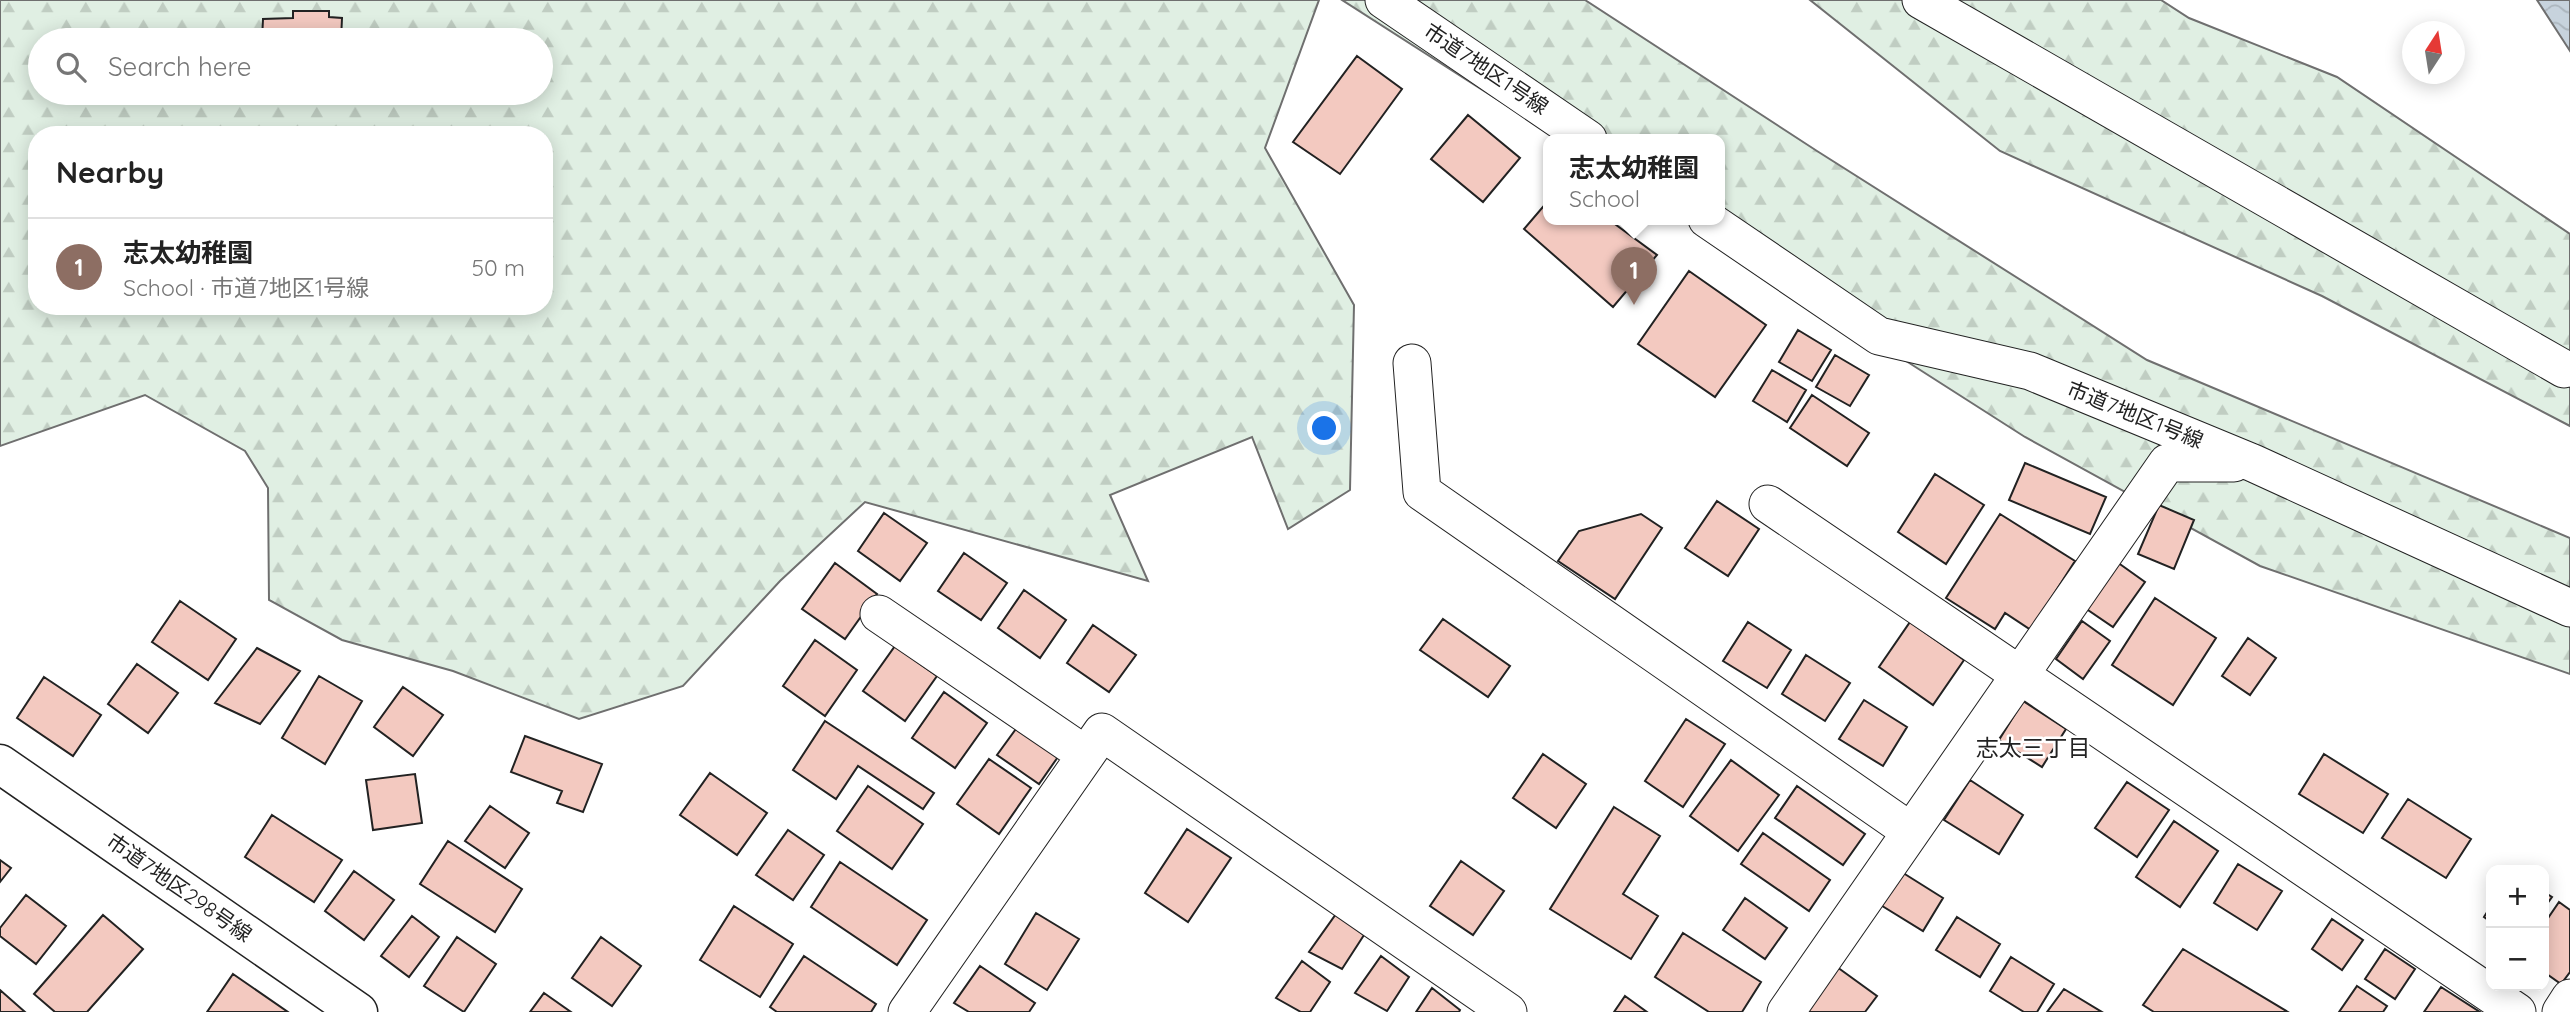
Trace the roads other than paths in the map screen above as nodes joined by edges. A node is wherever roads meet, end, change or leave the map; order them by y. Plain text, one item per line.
1 (1384, 0) edge
2 (1921, 0) edge
3 (1581, 134) edge
4 (1716, 225) edge
5 (1412, 363) dead end
6 (2564, 369) dead end
7 (2253, 463) junction
8 (1768, 504) dead end
9 (2570, 608) edge
10 (879, 614) dead end
11 (2019, 677) junction
12 (1086, 755) junction
13 (0, 764) edge
14 (1910, 831) junction
15 (2570, 998) edge
16 (1496, 1009) edge
17 (358, 1012) edge
18 (907, 1012) edge
19 (1786, 1012) edge
20 (2517, 1012) edge
21 (2561, 1012) edge

1 - 3 street, 市道7地区1号線
2 - 6 street
4 - 7 street, 市道7地区1号線
5 - 14 street
7 - 9 street, 市道7地区1号線
7 - 11 street
8 - 11 street
10 - 12 street
11 - 14 street
11 - 20 street
12 - 16 street
12 - 18 street
13 - 17 street, 市道7地区298号線
14 - 19 street
15 - 21 street

